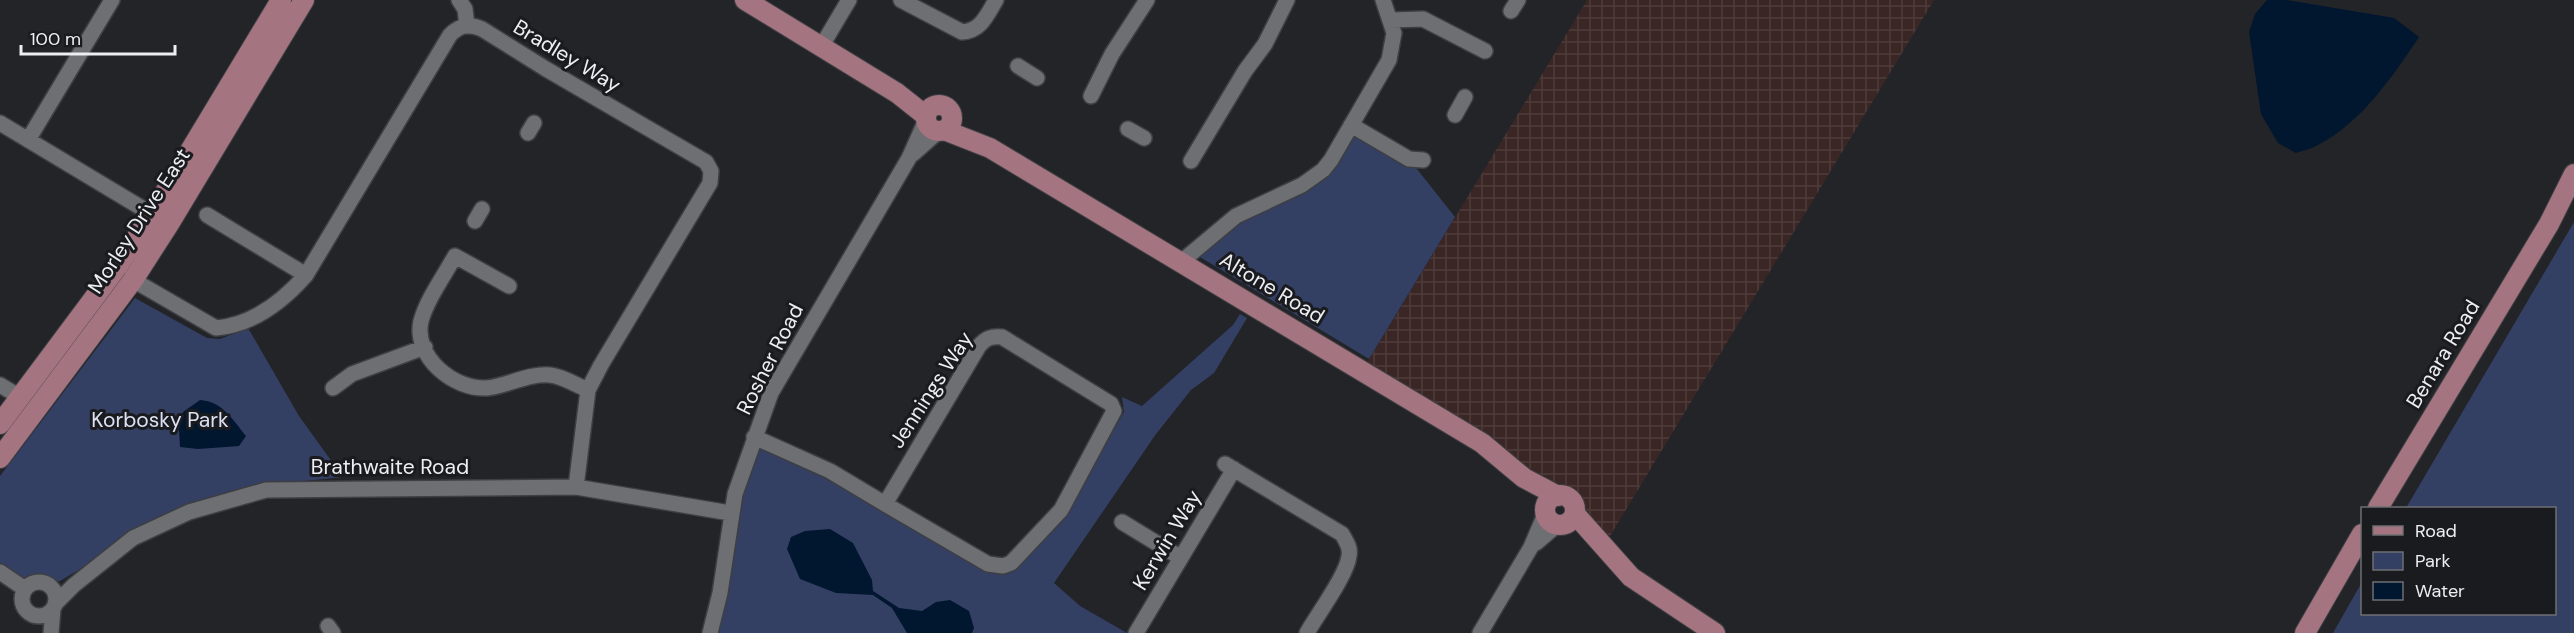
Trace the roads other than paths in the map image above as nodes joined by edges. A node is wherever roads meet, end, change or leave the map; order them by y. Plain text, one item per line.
1 (112, 0) edge
2 (281, 0) edge
3 (304, 0) edge
4 (459, 0) edge
5 (745, 0) edge
6 (849, 0) edge
7 (902, 0) edge
8 (996, 0) edge
9 (1147, 0) edge
10 (1287, 0) edge
11 (1383, 0) edge
12 (1391, 20) junction
13 (467, 26) junction
14 (821, 47) junction
15 (1485, 51) dead end
16 (1018, 66) dead end
17 (1037, 78) dead end
18 (1091, 96) dead end
19 (1465, 97) dead end
20 (1455, 115) dead end
21 (937, 120) junction
22 (0, 123) edge
23 (1351, 125) junction
24 (1128, 129) dead end
25 (1144, 138) dead end
26 (28, 140) junction
27 (1191, 160) dead end
28 (1423, 160) dead end
29 (2574, 174) edge
30 (2574, 189) edge
31 (207, 215) dead end
32 (161, 219) junction
33 (2549, 224) junction
34 (1187, 265) junction
35 (306, 275) junction
36 (133, 280) junction
37 (509, 286) dead end
38 (425, 347) junction
39 (0, 385) edge
40 (333, 388) dead end
41 (588, 390) junction
42 (20, 397) junction
43 (0, 424) edge
44 (754, 437) junction
45 (0, 458) edge
46 (576, 487) junction
47 (885, 504) junction
48 (2379, 507) edge
49 (730, 513) junction
50 (1558, 514) junction
51 (1122, 522) dead end
52 (2361, 536) edge
53 (1181, 558) junction
54 (0, 572) edge
55 (0, 584) edge
56 (23, 593) junction
57 (54, 601) junction
58 (33, 615) junction
59 (46, 633) edge
60 (51, 633) edge
61 (711, 633) edge
62 (1136, 633) edge
63 (1307, 633) edge
64 (1480, 633) edge
65 (1715, 633) edge
66 (2305, 633) edge

1 - 26 street
2 - 32 main road, Morley Drive East
3 - 32 main road, Morley Drive East
4 - 13 street
5 - 14 main road, Altone Road
6 - 14 street
7 - 8 street
9 - 18 street
10 - 27 street
11 - 12 street
12 - 15 street
12 - 23 street
13 - 35 street
13 - 41 street, Bradley Way
14 - 21 main road, Altone Road
16 - 17 street
19 - 20 street
21 - 34 main road, Altone Road
21 - 44 street, Rosher Road
22 - 26 street
23 - 28 street
23 - 34 street
24 - 25 street
26 - 32 street
29 - 33 main road, Benara Road
30 - 33 main road, Benara Road
31 - 35 street
32 - 36 main road, Morley Drive East
32 - 42 main road, Morley Drive East
33 - 48 main road, Benara Road
34 - 50 main road, Altone Road
35 - 36 street
36 - 45 main road, Morley Drive East
37 - 38 street
38 - 40 street
38 - 41 street
39 - 42 street
41 - 46 street, Bradley Way
42 - 43 main road, Morley Drive East
44 - 47 street, Jennings Way
44 - 49 street, Rosher Road
46 - 49 street, Brathwaite Road
46 - 57 street, Brathwaite Road
47 - 47 street, Jennings Way
49 - 61 street, Rosher Road
50 - 64 street
50 - 65 main road, Altone Road
51 - 53 street
52 - 66 main road
53 - 62 street, Kerwin Way
53 - 63 street, Kerwin Way
54 - 56 street
55 - 56 street
56 - 57 street
56 - 58 street
57 - 58 street
57 - 60 street
58 - 59 street

